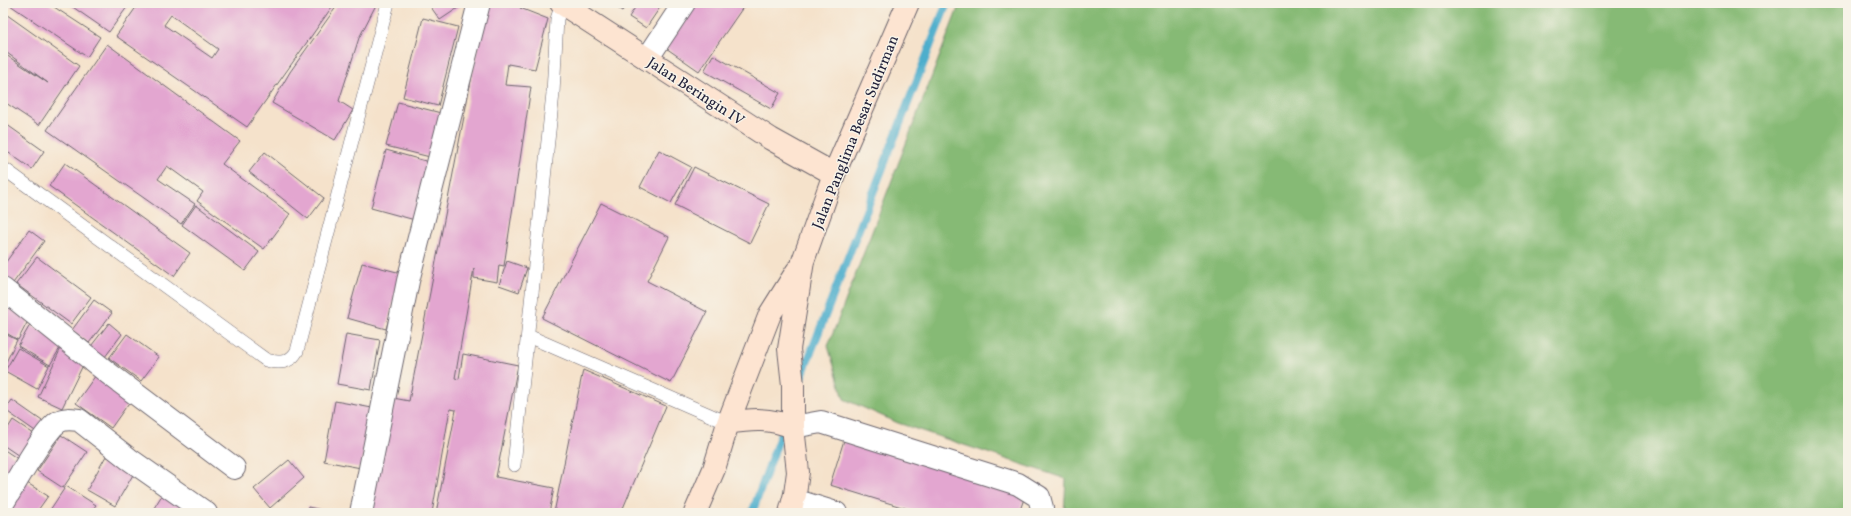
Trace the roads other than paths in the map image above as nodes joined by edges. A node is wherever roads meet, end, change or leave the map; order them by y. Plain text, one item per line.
1 (388, 3) edge
2 (478, 3) edge
3 (562, 3) edge
4 (684, 3) edge
5 (908, 3) edge
6 (647, 59) junction
7 (3, 168) edge
8 (834, 174) junction
9 (803, 261) junction
10 (3, 289) edge
11 (528, 336) junction
12 (728, 423) junction
13 (793, 427) junction
14 (514, 465) dead end
15 (234, 468) dead end
16 (3, 503) edge
17 (792, 506) edge
18 (206, 513) edge
19 (360, 513) edge
20 (695, 513) edge
21 (836, 513) edge
22 (1040, 513) edge

1 - 7 lane
2 - 19 street
3 - 6 main road, Jalan Beringin IV
3 - 11 lane
4 - 6 street
5 - 8 main road, Jalan Panglima Besar Sudirman
6 - 8 main road, Jalan Beringin IV
8 - 9 main road, Jalan Panglima Besar Sudirman
9 - 12 main road, Jalan Panglima Besar Sudirman
9 - 13 main road, Jalan Panglima Besar Sudirman
10 - 15 street
11 - 12 lane
11 - 14 lane
12 - 13 main road
12 - 20 main road, Jalan Panglima Besar Sudirman
13 - 17 main road, Jalan Panglima Besar Sudirman
13 - 22 street
16 - 18 street
17 - 21 street

